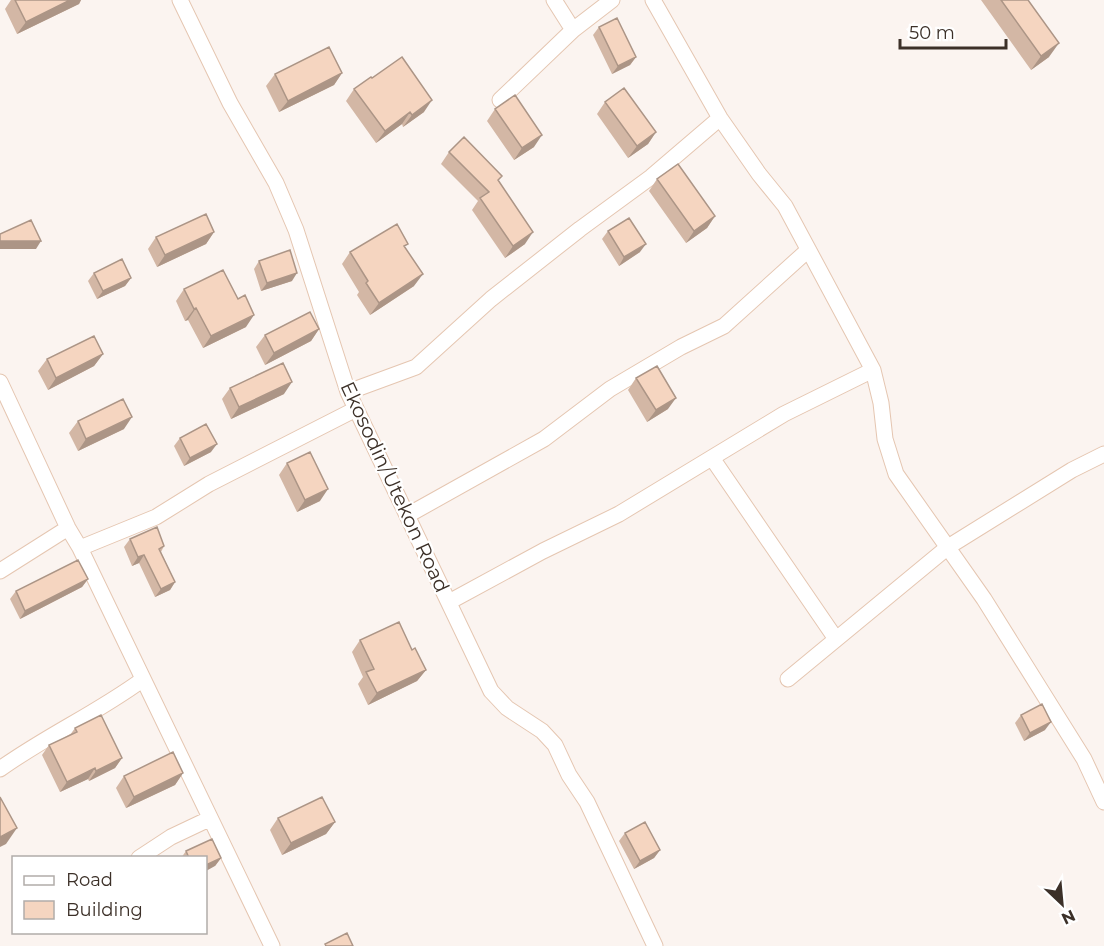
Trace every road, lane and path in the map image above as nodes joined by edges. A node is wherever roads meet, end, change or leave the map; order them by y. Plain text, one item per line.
1 (180, 0) edge
2 (554, 0) edge
3 (612, 0) edge
4 (653, 0) edge
5 (573, 30) junction
6 (500, 100) dead end
7 (720, 118) junction
8 (807, 251) junction
9 (873, 370) junction
10 (0, 382) edge
11 (348, 392) junction
12 (356, 408) junction
13 (1104, 454) edge
14 (712, 458) junction
15 (408, 515) junction
16 (68, 528) junction
17 (948, 547) junction
18 (80, 548) junction
19 (0, 571) edge
20 (449, 602) junction
21 (836, 639) junction
22 (788, 679) dead end
23 (142, 680) junction
24 (0, 769) edge
25 (1104, 802) edge
26 (209, 819) junction
27 (142, 856) edge
28 (272, 946) edge
29 (655, 946) edge

1 - 11 street, Ekosodin/Utekon Road
2 - 5 street
3 - 5 street
4 - 7 street
5 - 6 street
7 - 8 street
7 - 11 street
8 - 9 street
8 - 15 street
9 - 14 street
9 - 17 street
10 - 16 street
11 - 12 street, Ekosodin/Utekon Road
12 - 15 street, Ekosodin/Utekon Road
12 - 18 street
13 - 17 street
14 - 20 street
14 - 21 street
15 - 20 street, Ekosodin/Utekon Road
16 - 18 street
16 - 19 street
17 - 21 street
17 - 25 street
18 - 23 street
20 - 29 street, Ekosodin/Utekon Road
21 - 22 street
23 - 24 street
23 - 26 street
26 - 27 street
26 - 28 street

